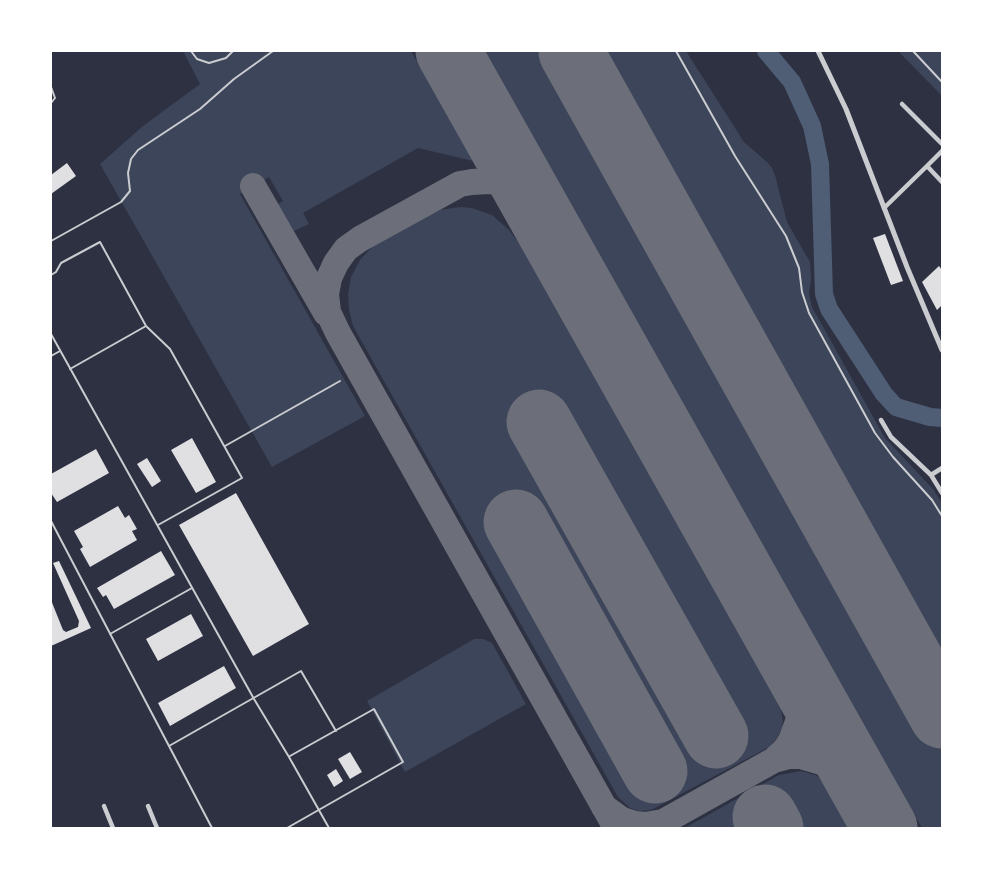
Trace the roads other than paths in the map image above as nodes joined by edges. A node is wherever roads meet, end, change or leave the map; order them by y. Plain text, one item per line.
1 (191, 51) edge
2 (233, 51) edge
3 (273, 51) edge
4 (676, 51) edge
5 (818, 51) edge
6 (913, 51) edge
7 (942, 82) edge
8 (51, 87) edge
9 (51, 103) edge
10 (902, 104) dead end
11 (942, 144) edge
12 (942, 151) edge
13 (927, 166) junction
14 (942, 182) edge
15 (884, 208) junction
16 (51, 241) edge
17 (51, 275) edge
18 (146, 326) junction
19 (51, 334) edge
20 (942, 350) edge
21 (60, 351) junction
22 (51, 356) edge
23 (70, 370) junction
24 (340, 381) dead end
25 (881, 420) dead end
26 (225, 446) junction
27 (942, 468) edge
28 (931, 475) junction
29 (942, 492) edge
30 (942, 516) edge
31 (51, 521) edge
32 (157, 526) junction
33 (192, 588) junction
34 (110, 634) junction
35 (254, 699) junction
36 (336, 731) junction
37 (169, 746) junction
38 (289, 756) junction
39 (104, 806) dead end
40 (148, 806) dead end
41 (319, 810) junction
42 (113, 828) edge
43 (157, 828) edge
44 (212, 828) edge
45 (288, 828) edge
46 (329, 828) edge

1 - 2 lane
3 - 16 lane
4 - 30 lane
5 - 15 street
6 - 7 lane
8 - 9 lane
10 - 11 street
12 - 13 street
13 - 14 street
13 - 15 street
15 - 20 street
17 - 18 lane
18 - 23 lane
18 - 26 lane
19 - 21 lane
21 - 22 lane
21 - 23 lane
23 - 32 lane
24 - 26 lane
25 - 28 street
26 - 32 lane
27 - 28 street
28 - 29 street
31 - 34 lane
32 - 33 lane
33 - 34 lane
33 - 35 lane
34 - 37 lane
35 - 36 lane
35 - 37 lane
35 - 38 lane
36 - 38 lane
36 - 41 lane
37 - 44 lane
38 - 41 lane
39 - 42 street
40 - 43 street
41 - 45 lane
41 - 46 lane

